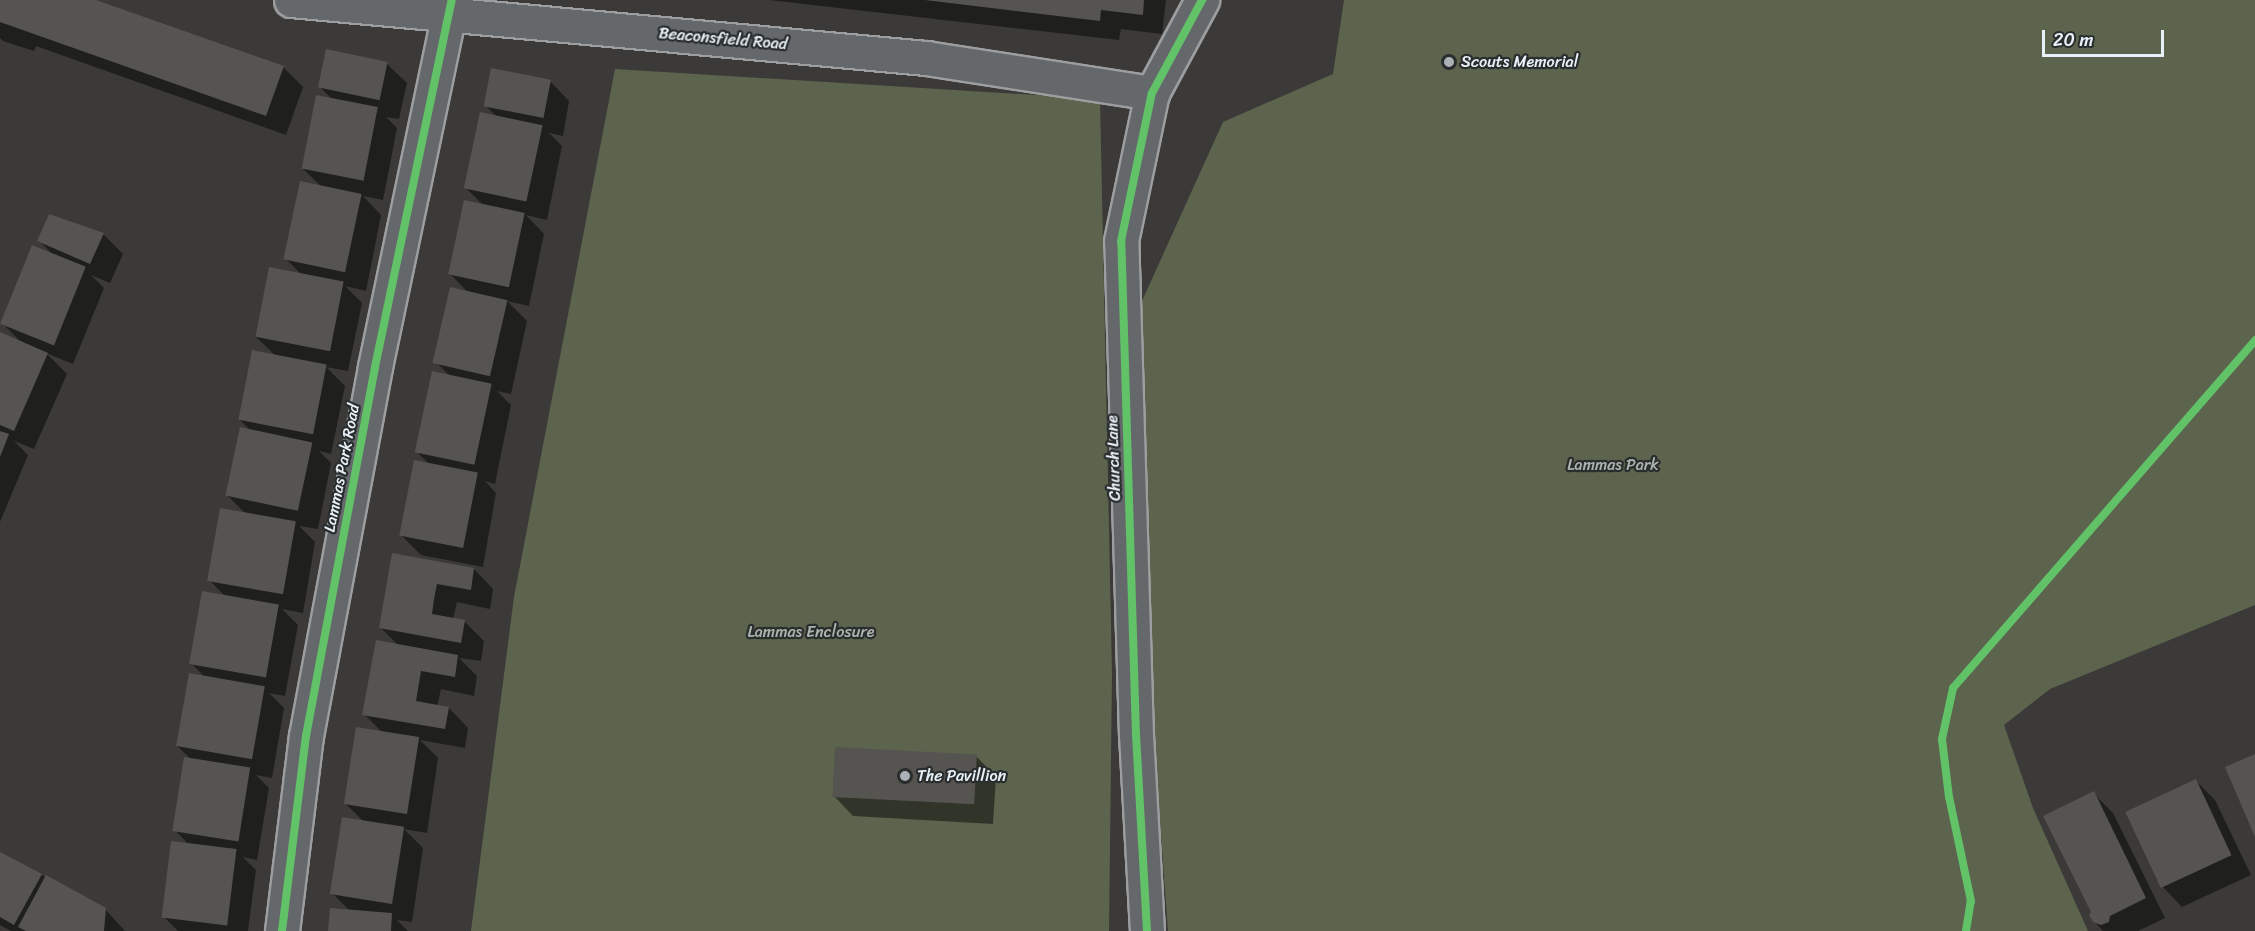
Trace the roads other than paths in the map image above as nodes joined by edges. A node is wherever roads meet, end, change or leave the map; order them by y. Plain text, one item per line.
1 (291, 0) edge
2 (1202, 0) edge
3 (451, 7) edge
4 (1152, 93) junction
5 (282, 931) edge
6 (1147, 931) edge

1 - 3 street, Beaconsfield Road
2 - 4 street, Church Lane
3 - 4 street, Beaconsfield Road
3 - 5 street, Lammas Park Road
4 - 6 street, Church Lane

